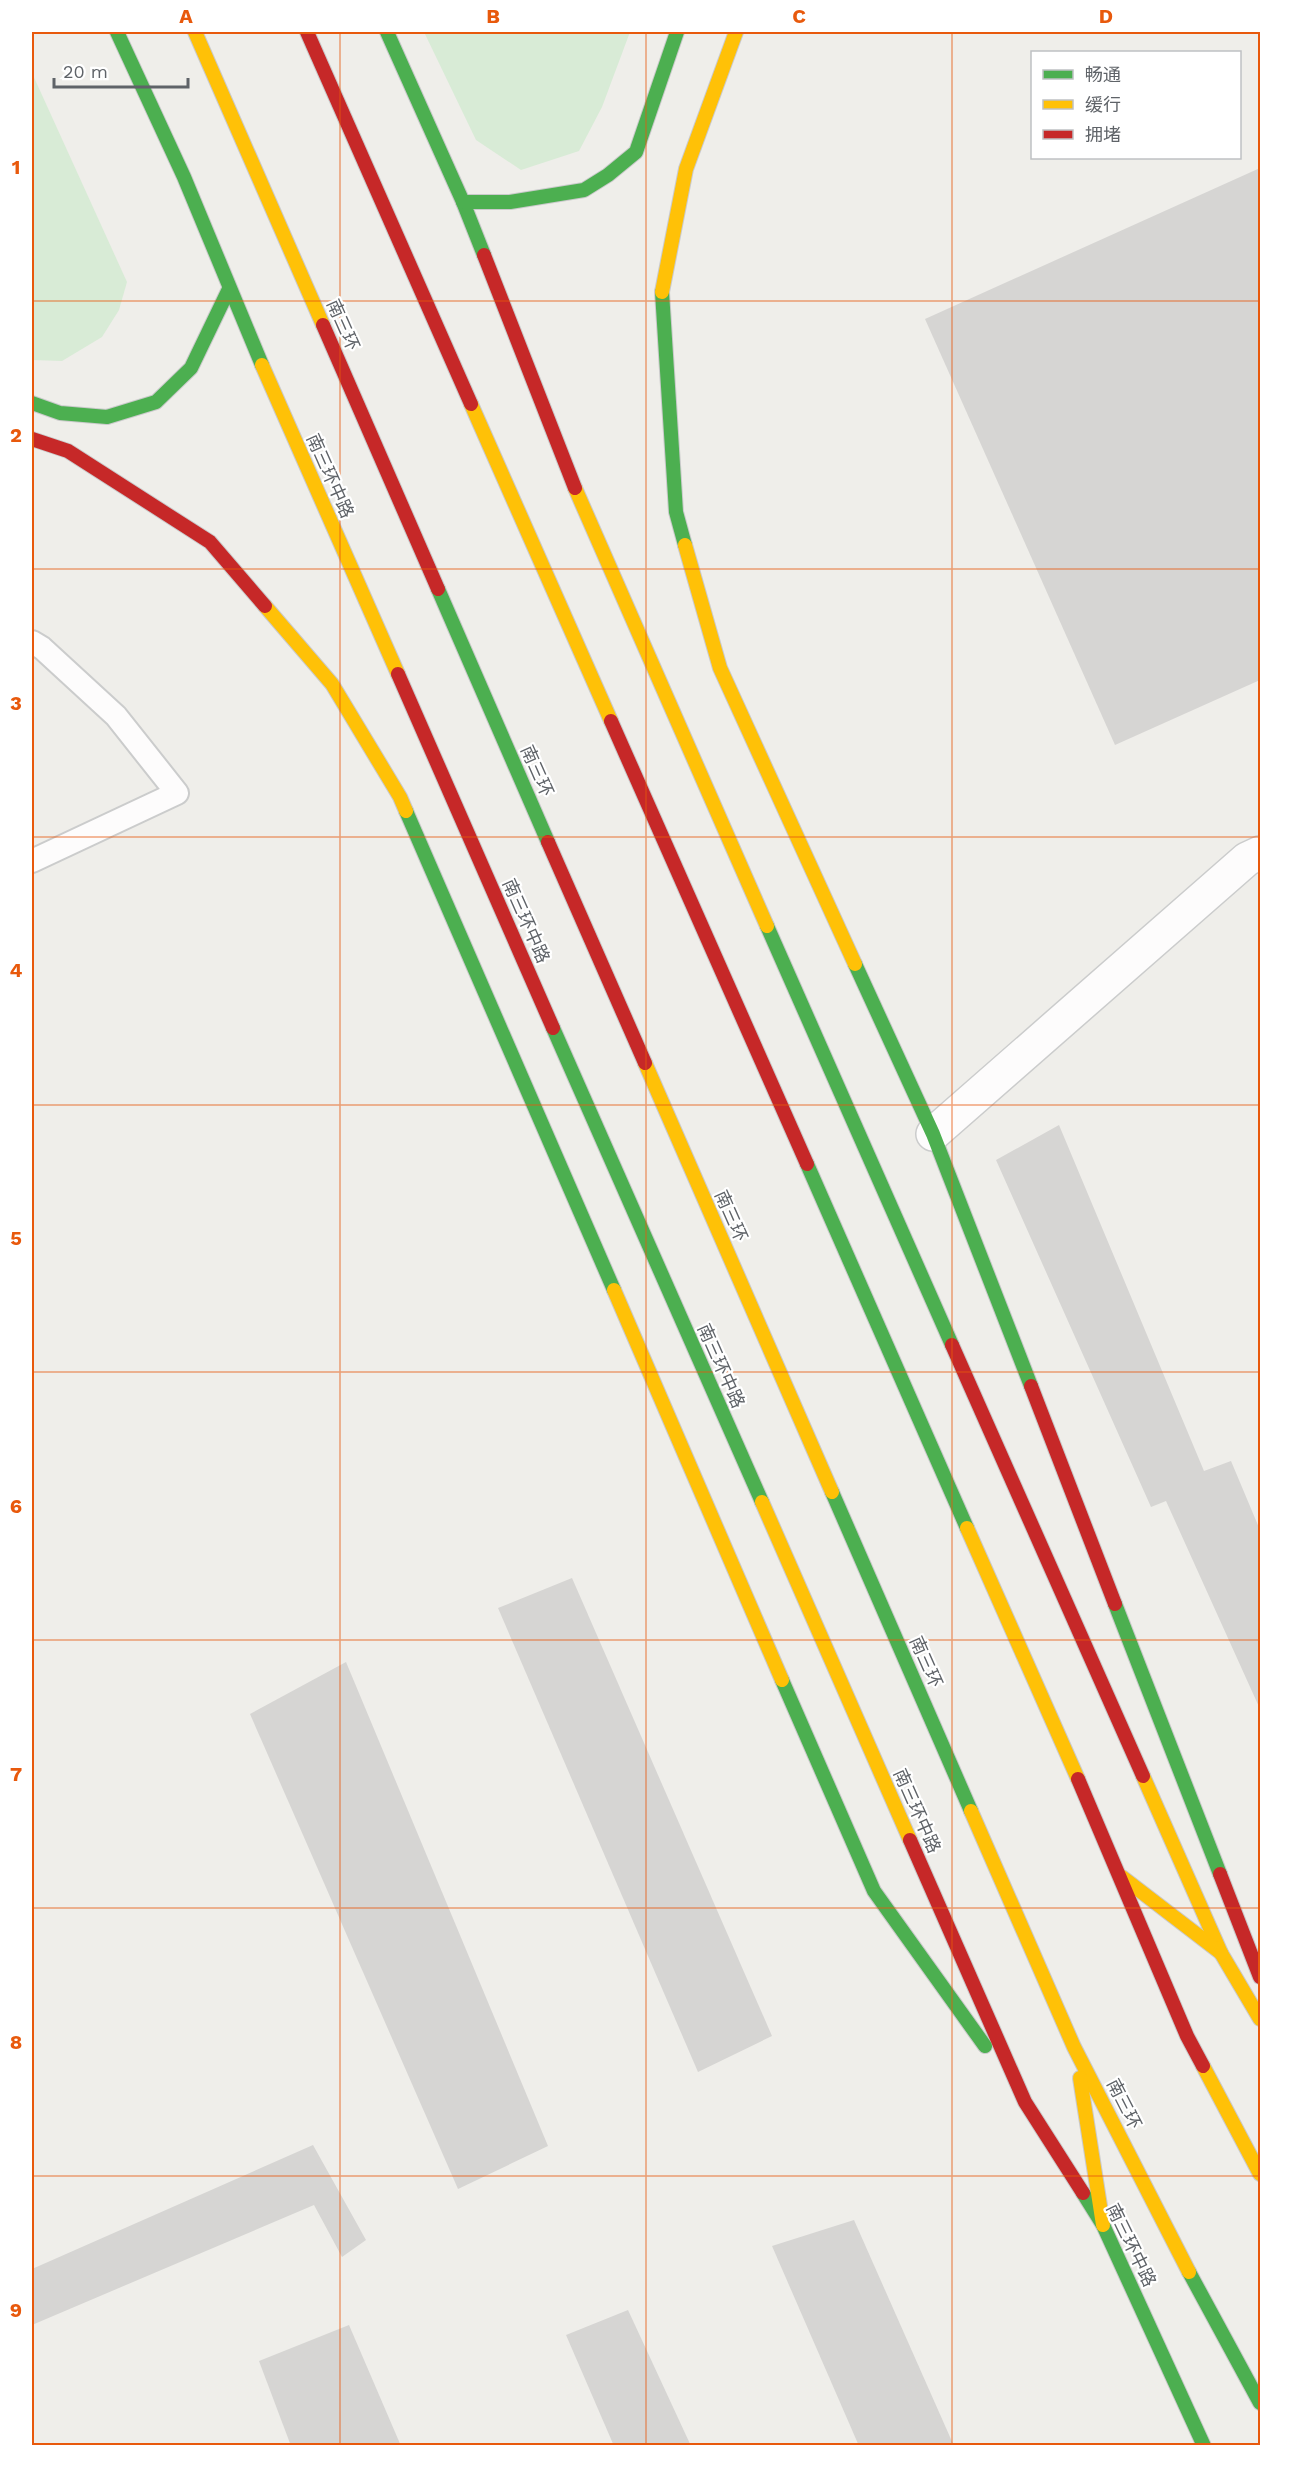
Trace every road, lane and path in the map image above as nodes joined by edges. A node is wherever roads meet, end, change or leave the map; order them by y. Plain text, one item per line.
1 (117, 32) edge
2 (195, 32) edge
3 (307, 32) edge
4 (387, 32) edge
5 (677, 32) edge
6 (736, 32) edge
7 (463, 202) junction
8 (229, 289) junction
9 (32, 403) edge
10 (32, 440) edge
11 (32, 642) edge
12 (1260, 853) edge
13 (32, 861) edge
14 (933, 1134) junction
15 (1121, 1876) junction
16 (1221, 1953) junction
17 (1260, 1977) edge
18 (1260, 2019) edge
19 (1074, 2047) junction
20 (1025, 2102) junction
21 (1260, 2174) edge
22 (1103, 2224) junction
23 (1260, 2403) edge
24 (1204, 2445) edge

1 - 8 main road, 南三环中路
2 - 19 main road, 南三环
3 - 15 main road
4 - 7 main road
5 - 7 main road
6 - 14 main road
7 - 16 main road
8 - 9 main road
8 - 20 main road, 南三环中路
10 - 20 main road
11 - 13 lane
12 - 14 street
14 - 17 main road
15 - 16 main road
15 - 21 main road
16 - 18 main road
19 - 22 main road
19 - 23 main road, 南三环
20 - 22 main road, 南三环中路
22 - 24 main road, 南三环中路

